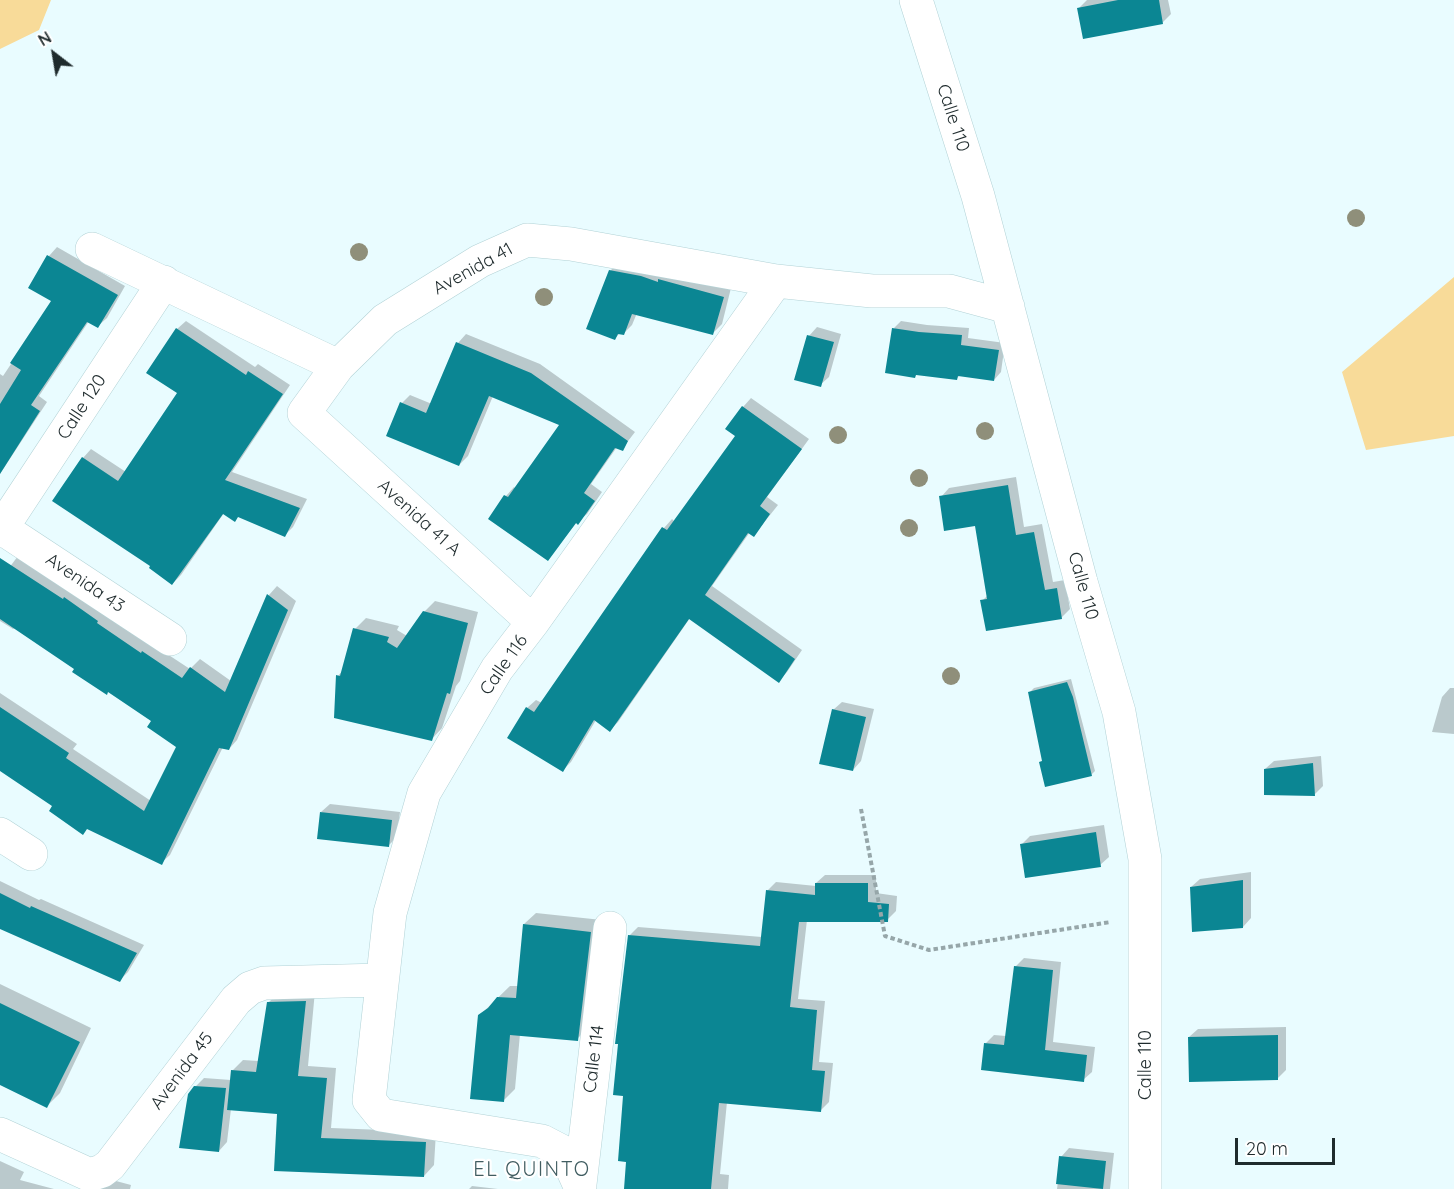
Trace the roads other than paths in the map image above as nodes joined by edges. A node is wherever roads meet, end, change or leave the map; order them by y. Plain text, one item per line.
1 (916, 0) edge
2 (92, 249) dead end
3 (776, 281) junction
4 (164, 282) junction
5 (1008, 307) junction
6 (338, 366) junction
7 (304, 413) joint
8 (1, 529) edge
9 (533, 622) junction
10 (170, 639) dead end
11 (0, 834) edge
12 (31, 854) dead end
13 (610, 928) dead end
14 (382, 980) junction
15 (0, 1134) edge
16 (580, 1187) edge
17 (1145, 1189) edge

1 - 5 street, Calle 110
2 - 4 street
3 - 5 street, Avenida 41
3 - 6 street, Avenida 41
3 - 9 street, Calle 116
4 - 6 street
4 - 8 street, Calle 120
5 - 17 street, Calle 110
6 - 7 street, Avenida 41
7 - 9 street, Avenida 41 A
8 - 10 street, Avenida 43
9 - 14 street, Calle 116
11 - 12 street
13 - 16 street, Calle 114
14 - 15 street, Avenida 45
14 - 16 street, Calle 116

